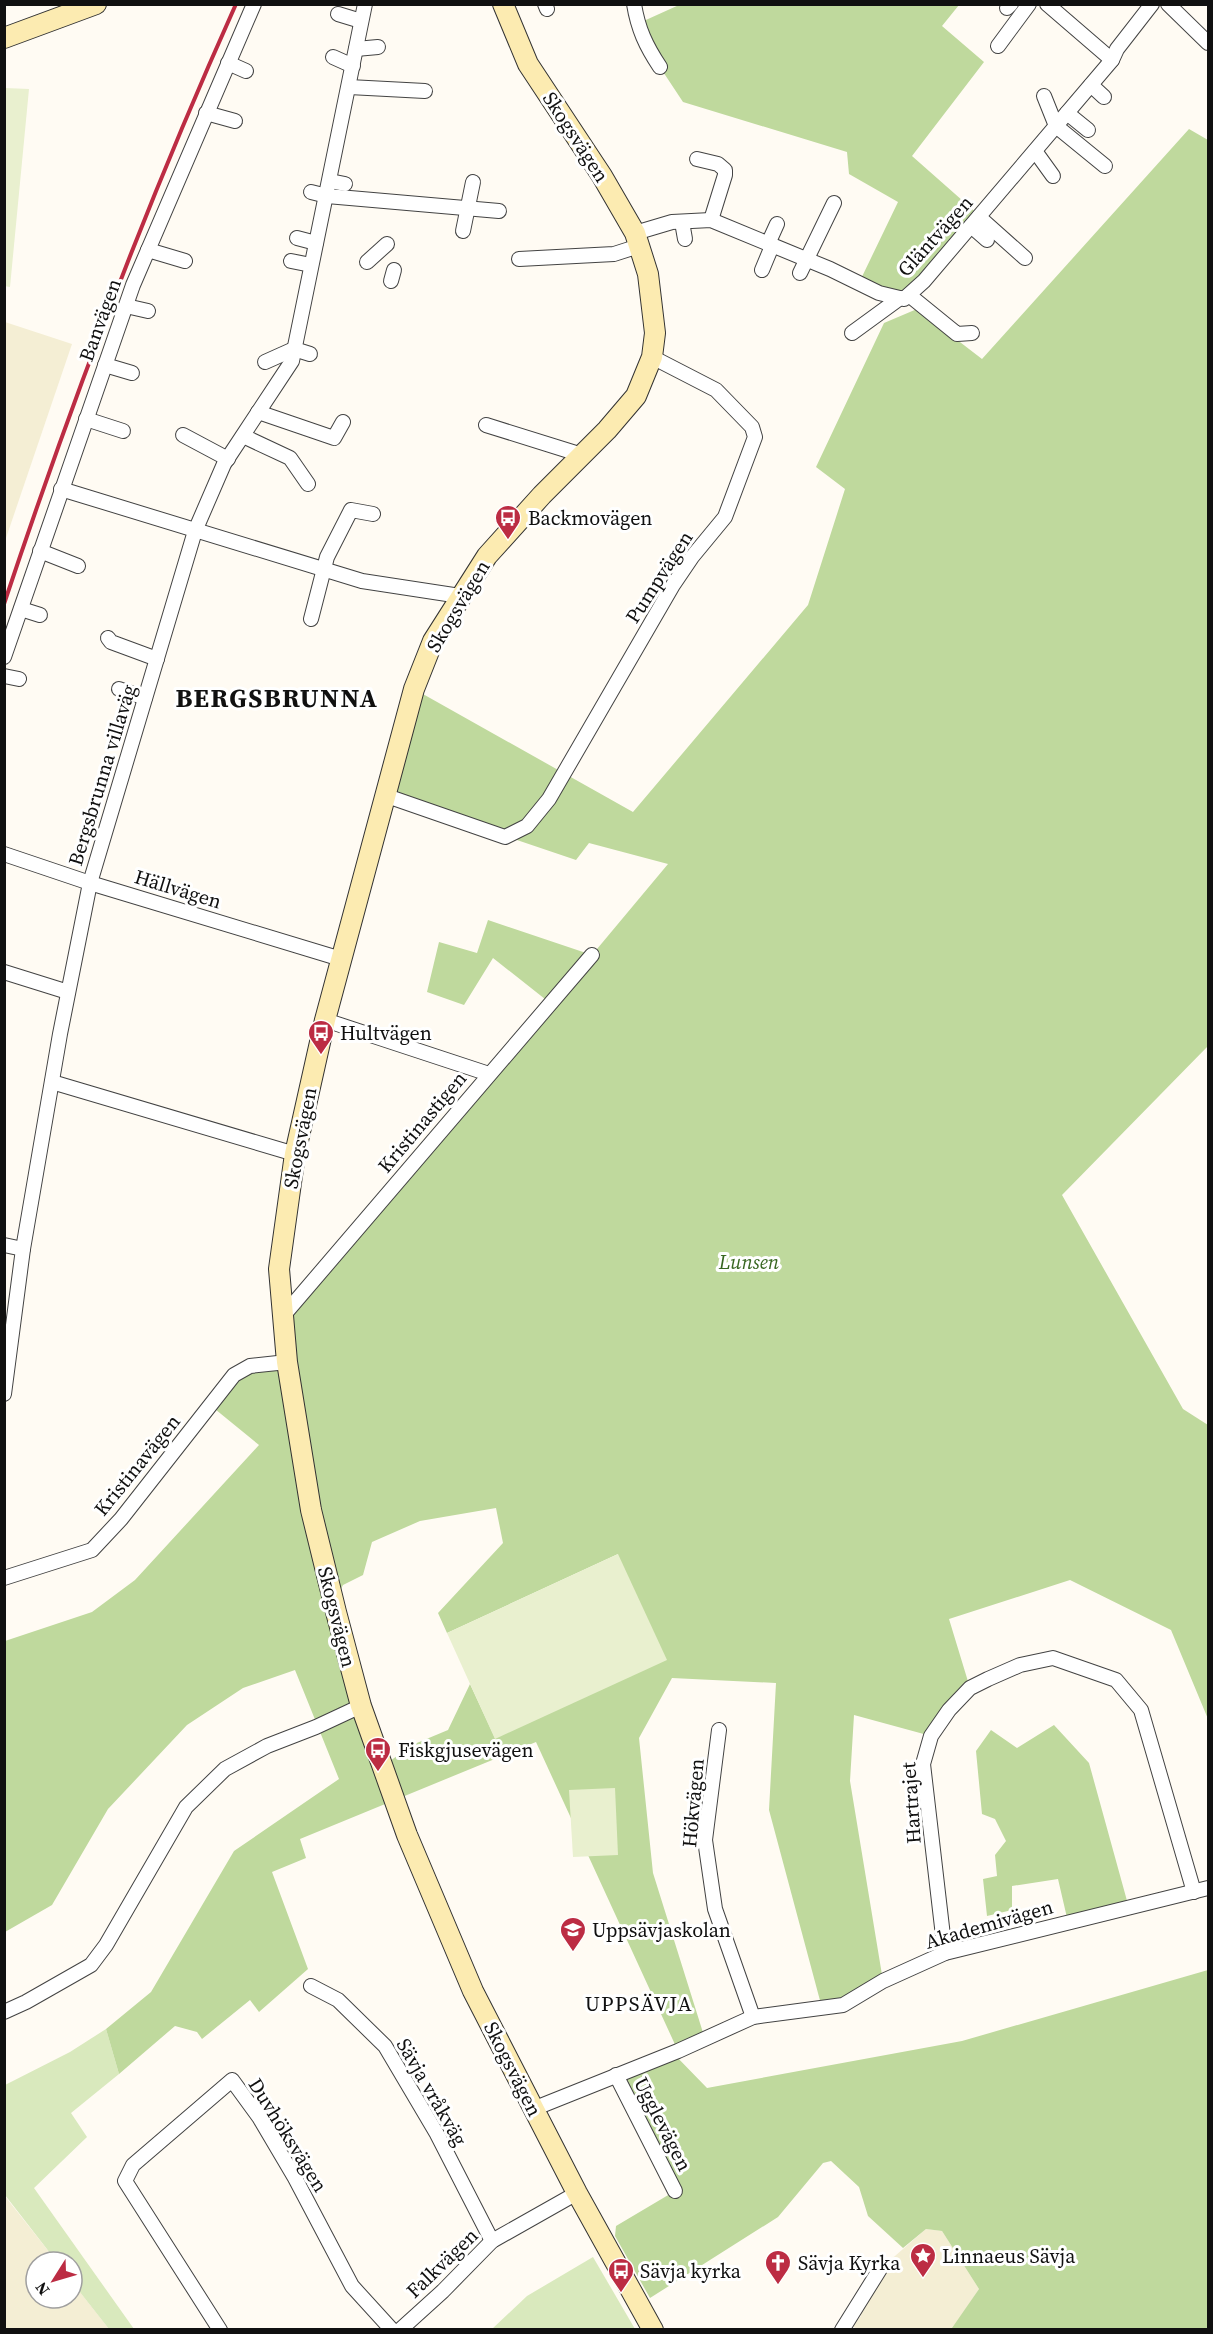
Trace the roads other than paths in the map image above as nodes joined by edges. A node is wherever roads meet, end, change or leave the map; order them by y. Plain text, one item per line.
1 (96, 4) edge
2 (254, 4) edge
3 (365, 4) edge
4 (503, 4) edge
5 (634, 4) edge
6 (1029, 4) edge
7 (1047, 4) edge
8 (1152, 4) edge
9 (1168, 4) edge
10 (338, 14) dead end
11 (362, 21) junction
12 (4, 38) edge
13 (1209, 43) edge
14 (998, 46) dead end
15 (378, 47) dead end
16 (356, 49) junction
17 (333, 57) dead end
18 (1112, 60) junction
19 (228, 63) junction
20 (353, 66) junction
21 (660, 67) dead end
22 (246, 71) dead end
23 (1091, 86) junction
24 (348, 87) junction
25 (425, 92) dead end
26 (1044, 96) dead end
27 (1104, 97) dead end
28 (206, 113) junction
29 (1067, 113) junction
30 (235, 121) dead end
31 (1056, 126) junction
32 (1088, 130) dead end
33 (701, 155) dead end
34 (1026, 155) junction
35 (1105, 166) dead end
36 (1053, 176) dead end
37 (330, 181) junction
38 (473, 182) dead end
39 (345, 184) dead end
40 (311, 192) dead end
41 (834, 203) dead end
42 (329, 206) junction
43 (468, 207) junction
44 (499, 211) dead end
45 (978, 218) junction
46 (711, 220) junction
47 (998, 221) dead end
48 (682, 222) junction
49 (777, 224) dead end
50 (463, 231) dead end
51 (297, 238) dead end
52 (637, 239) junction
53 (685, 239) dead end
54 (987, 240) dead end
55 (316, 243) junction
56 (387, 244) dead end
57 (770, 245) junction
58 (148, 250) junction
59 (1025, 258) dead end
60 (519, 259) dead end
61 (806, 260) junction
62 (184, 261) dead end
63 (291, 261) dead end
64 (367, 262) dead end
65 (311, 266) junction
66 (762, 270) dead end
67 (801, 273) dead end
68 (905, 296) junction
69 (126, 306) junction
70 (148, 311) dead end
71 (852, 333) dead end
72 (972, 333) dead end
73 (294, 349) junction
74 (310, 354) dead end
75 (652, 357) junction
76 (265, 362) dead end
77 (105, 365) junction
78 (132, 373) dead end
79 (258, 412) junction
80 (86, 419) junction
81 (343, 422) dead end
82 (486, 424) dead end
83 (123, 431) dead end
84 (183, 435) dead end
85 (243, 436) junction
86 (582, 455) junction
87 (228, 459) junction
88 (308, 484) dead end
89 (61, 489) junction
90 (373, 514) dead end
91 (195, 531) junction
92 (40, 551) junction
93 (78, 566) dead end
94 (323, 570) junction
95 (460, 596) junction
96 (21, 609) junction
97 (40, 615) dead end
98 (311, 619) dead end
99 (108, 638) dead end
100 (155, 648) junction
101 (4, 657) edge
102 (4, 676) edge
103 (19, 679) dead end
104 (119, 689) dead end
105 (145, 698) junction
106 (384, 795) junction
107 (4, 854) edge
108 (90, 883) junction
109 (592, 955) dead end
110 (341, 959) junction
111 (4, 972) edge
112 (68, 992) junction
113 (325, 1020) junction
114 (489, 1074) junction
115 (52, 1082) junction
116 (295, 1155) junction
117 (4, 1245) edge
118 (23, 1249) junction
119 (283, 1316) junction
120 (287, 1362) junction
121 (4, 1394) edge
122 (4, 1578) edge
123 (361, 1706) junction
124 (719, 1730) dead end
125 (1209, 1888) edge
126 (1194, 1892) junction
127 (945, 1953) junction
128 (311, 1986) dead end
129 (4, 2012) edge
130 (753, 2017) junction
131 (616, 2075) junction
132 (532, 2109) junction
133 (675, 2191) dead end
134 (577, 2193) junction
135 (492, 2241) junction
136 (880, 2269) dead end
137 (220, 2330) edge
138 (392, 2330) edge
139 (400, 2330) edge
140 (653, 2330) edge
141 (842, 2330) edge

1 - 12 street
2 - 19 street, Banvägen
3 - 11 street, Bergsbrunna villaväg
4 - 52 street, Skogsvägen
5 - 21 street
6 - 14 street
7 - 18 street
8 - 18 street, Gläntvägen
9 - 13 street
10 - 11 street
11 - 16 street, Bergsbrunna villaväg
15 - 16 street
16 - 20 street, Bergsbrunna villaväg
17 - 20 street
18 - 23 street, Gläntvägen
19 - 22 street
19 - 28 street, Banvägen
20 - 24 street, Bergsbrunna villaväg
23 - 27 street
23 - 29 street, Gläntvägen
24 - 25 street
24 - 37 street, Bergsbrunna villaväg
26 - 31 street
28 - 30 street
28 - 58 street, Banvägen
29 - 31 street, Gläntvägen
29 - 32 street
31 - 34 street, Gläntvägen
31 - 35 street
33 - 46 street
34 - 36 street
34 - 45 street, Gläntvägen
37 - 39 street
37 - 42 street, Bergsbrunna villaväg
38 - 43 street
40 - 42 street
41 - 61 street
42 - 43 street
42 - 55 street, Bergsbrunna villaväg
43 - 44 street
43 - 50 street
45 - 47 street
45 - 54 street
45 - 59 street
45 - 68 street, Gläntvägen
46 - 48 street, Gläntvägen
46 - 57 street, Gläntvägen
48 - 52 street, Gläntvägen
48 - 53 street
49 - 57 street
51 - 55 street
52 - 60 street, Gläntvägen
52 - 75 street, Skogsvägen
55 - 65 street, Bergsbrunna villaväg
56 - 64 street
57 - 61 street, Gläntvägen
57 - 66 street
58 - 62 street
58 - 69 street, Banvägen
61 - 67 street
61 - 68 street, Gläntvägen
63 - 65 street
65 - 73 street, Bergsbrunna villaväg
68 - 71 street
68 - 72 street
69 - 70 street
69 - 77 street, Banvägen
73 - 74 street
73 - 76 street
73 - 79 street, Bergsbrunna villaväg
75 - 86 street, Skogsvägen
75 - 106 street, Pumpvägen
77 - 78 street
77 - 80 street, Banvägen
79 - 81 street
79 - 85 street, Bergsbrunna villaväg
80 - 83 street
80 - 89 street, Banvägen
82 - 86 street
84 - 87 street
85 - 87 street, Bergsbrunna villaväg
85 - 88 street
86 - 95 street, Skogsvägen
87 - 91 street, Bergsbrunna villaväg
89 - 91 street
89 - 92 street, Banvägen
90 - 94 street
91 - 94 street
91 - 100 street, Bergsbrunna villaväg
92 - 93 street
92 - 96 street, Banvägen
94 - 95 street
94 - 98 street
95 - 106 street, Skogsvägen
96 - 97 street
96 - 101 street, Banvägen
99 - 100 street
100 - 105 street, Bergsbrunna villaväg
102 - 103 street
104 - 105 street
105 - 108 street, Bergsbrunna villaväg
106 - 110 street, Skogsvägen
107 - 108 street, Hällvägen
108 - 110 street, Hällvägen
108 - 112 street, Bergsbrunna villaväg
109 - 114 street, Kristinastigen
110 - 113 street, Skogsvägen
111 - 112 street
112 - 115 street, Bergsbrunna villaväg
113 - 114 street
113 - 116 street, Skogsvägen
114 - 119 street, Kristinastigen
115 - 116 street
115 - 118 street, Bergsbrunna villaväg
116 - 119 street, Skogsvägen
117 - 118 street
118 - 121 street, Bergsbrunna villaväg
119 - 120 street, Skogsvägen
120 - 122 street, Kristinavägen
120 - 123 street, Skogsvägen
123 - 129 street
123 - 132 street, Skogsvägen
124 - 130 street, Hökvägen
125 - 126 street, Akademivägen
126 - 127 street, Akademivägen
126 - 127 street, Hartrajet
127 - 130 street, Akademivägen
128 - 135 street, Sävja vråkväg
130 - 131 street, Akademivägen
131 - 132 street, Akademivägen
131 - 133 street, Ugglevägen
132 - 134 street, Skogsvägen
134 - 135 street, Falkvägen
134 - 140 street, Skogsvägen
135 - 139 street, Falkvägen
136 - 141 street
137 - 138 street, Duvhöksvägen

